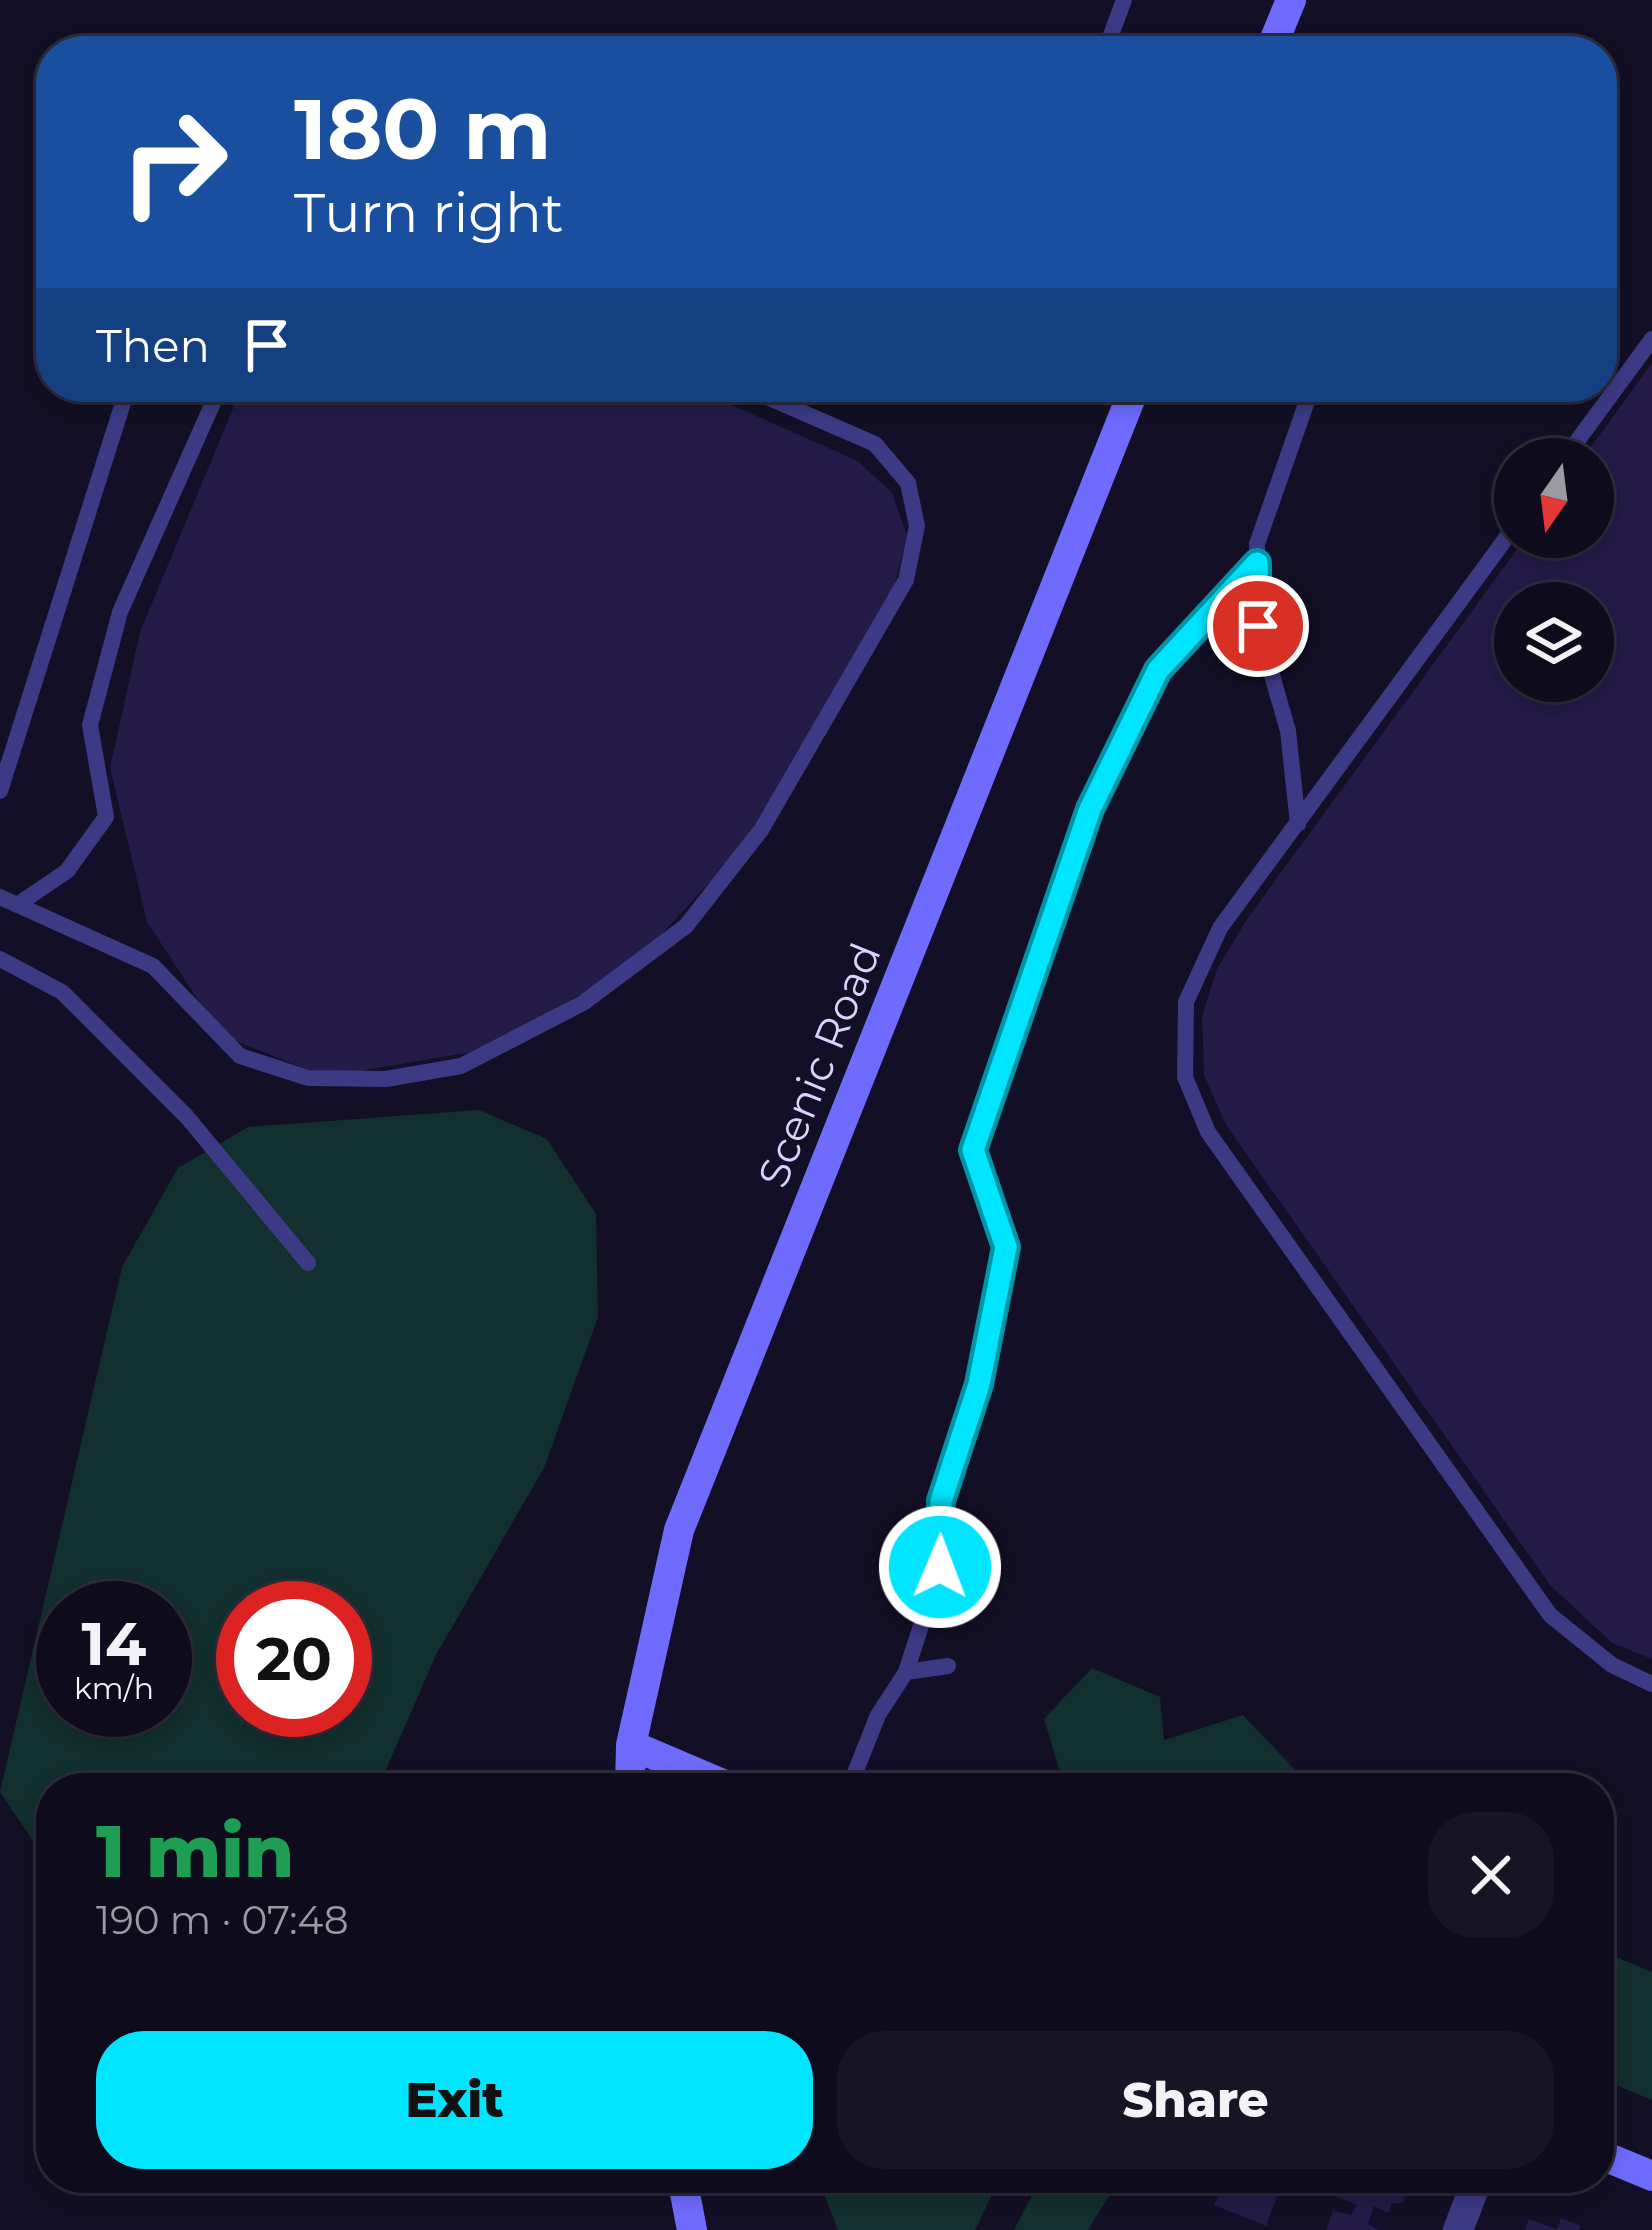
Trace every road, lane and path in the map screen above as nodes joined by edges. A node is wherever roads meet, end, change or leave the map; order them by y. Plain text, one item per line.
1 (1124, 0) edge
2 (1291, 0) edge
3 (1111, 36) edge
4 (1276, 36) edge
5 (1652, 339) edge
6 (1617, 387) edge
7 (123, 402) edge
8 (213, 402) edge
9 (778, 402) edge
10 (1129, 402) edge
11 (1307, 402) edge
12 (1606, 402) edge
13 (1579, 438) edge
14 (1494, 555) edge
15 (1257, 563) junction
16 (0, 790) edge
17 (1298, 824) junction
18 (9, 901) edge
19 (0, 959) edge
20 (308, 1263) dead end
21 (948, 1666) dead end
22 (906, 1672) junction
23 (1652, 1684) edge
24 (631, 1745) junction
25 (630, 1773) edge
26 (697, 1773) edge
27 (855, 1773) edge
28 (1614, 2160) edge
29 (1652, 2176) edge
30 (685, 2193) edge
31 (1472, 2193) edge
32 (692, 2230) edge
33 (1458, 2230) edge

1 - 3 lane
2 - 4 main road
5 - 6 lane
7 - 16 lane
8 - 18 lane
9 - 18 lane
10 - 24 main road, Scenic Road
11 - 15 lane
12 - 13 lane
14 - 17 lane
15 - 17 lane
15 - 22 lane
17 - 23 lane
19 - 20 lane
21 - 22 lane
22 - 27 lane
24 - 25 main road, Scenic Road
24 - 26 main road
28 - 29 main road
30 - 32 main road
31 - 33 street

